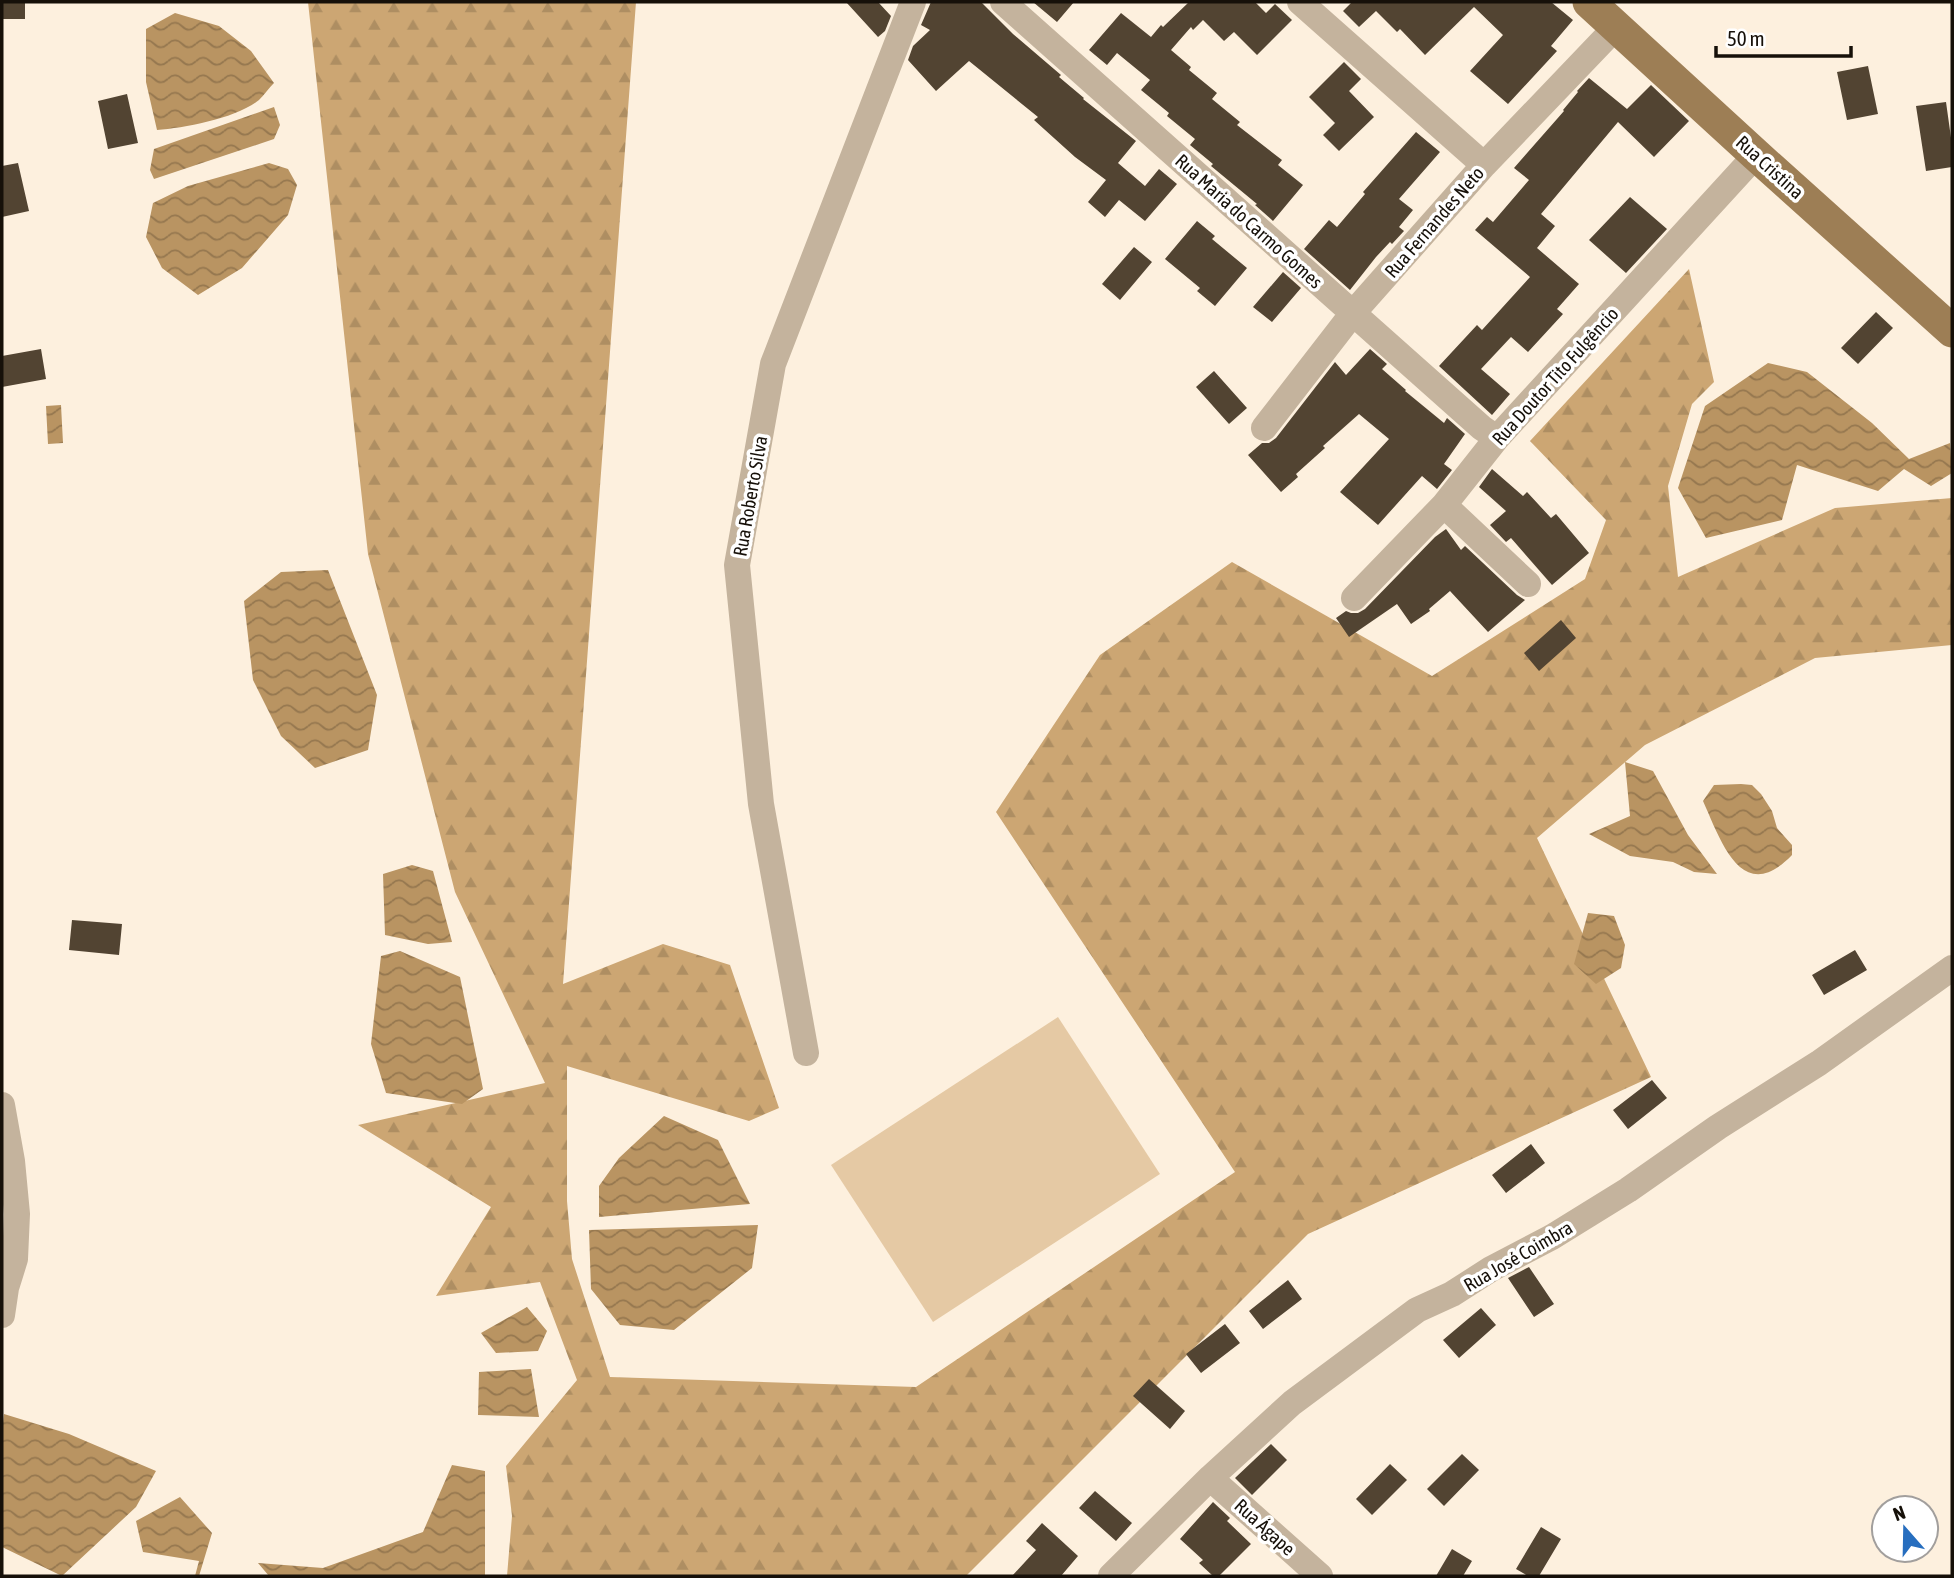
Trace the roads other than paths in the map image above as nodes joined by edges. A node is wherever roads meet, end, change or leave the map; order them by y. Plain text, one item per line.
1 (913, 2) edge
2 (1003, 2) edge
3 (1300, 2) edge
4 (1589, 2) edge
5 (1617, 26) junction
6 (1756, 155) junction
7 (1484, 165) junction
8 (1353, 313) junction
9 (1952, 331) edge
10 (1264, 428) dead end
11 (1497, 438) junction
12 (1444, 505) junction
13 (1528, 584) dead end
14 (1354, 598) dead end
15 (1952, 968) edge
16 (806, 1053) dead end
17 (2, 1105) edge
18 (2, 1315) edge
19 (1210, 1478) junction
20 (1111, 1576) edge
21 (1320, 1576) edge

1 - 16 street, Rua Roberto Silva
2 - 8 street, Rua Maria do Carmo Gomes
3 - 7 street
4 - 5 main road, Rua Cristina
5 - 6 main road, Rua Cristina
5 - 7 street, Rua Fernandes Neto
6 - 9 main road, Rua Cristina
6 - 11 street, Rua Doutor Tito Fulgêncio
7 - 8 street, Rua Fernandes Neto
8 - 10 street, Rua Fernandes Neto
8 - 11 street, Rua Maria do Carmo Gomes
11 - 12 street, Rua Doutor Tito Fulgêncio
12 - 13 street
12 - 14 street, Rua Doutor Tito Fulgêncio
15 - 19 street, Rua José Coimbra
17 - 18 street
19 - 20 street, Rua José Coimbra
19 - 21 street, Rua Ágape

